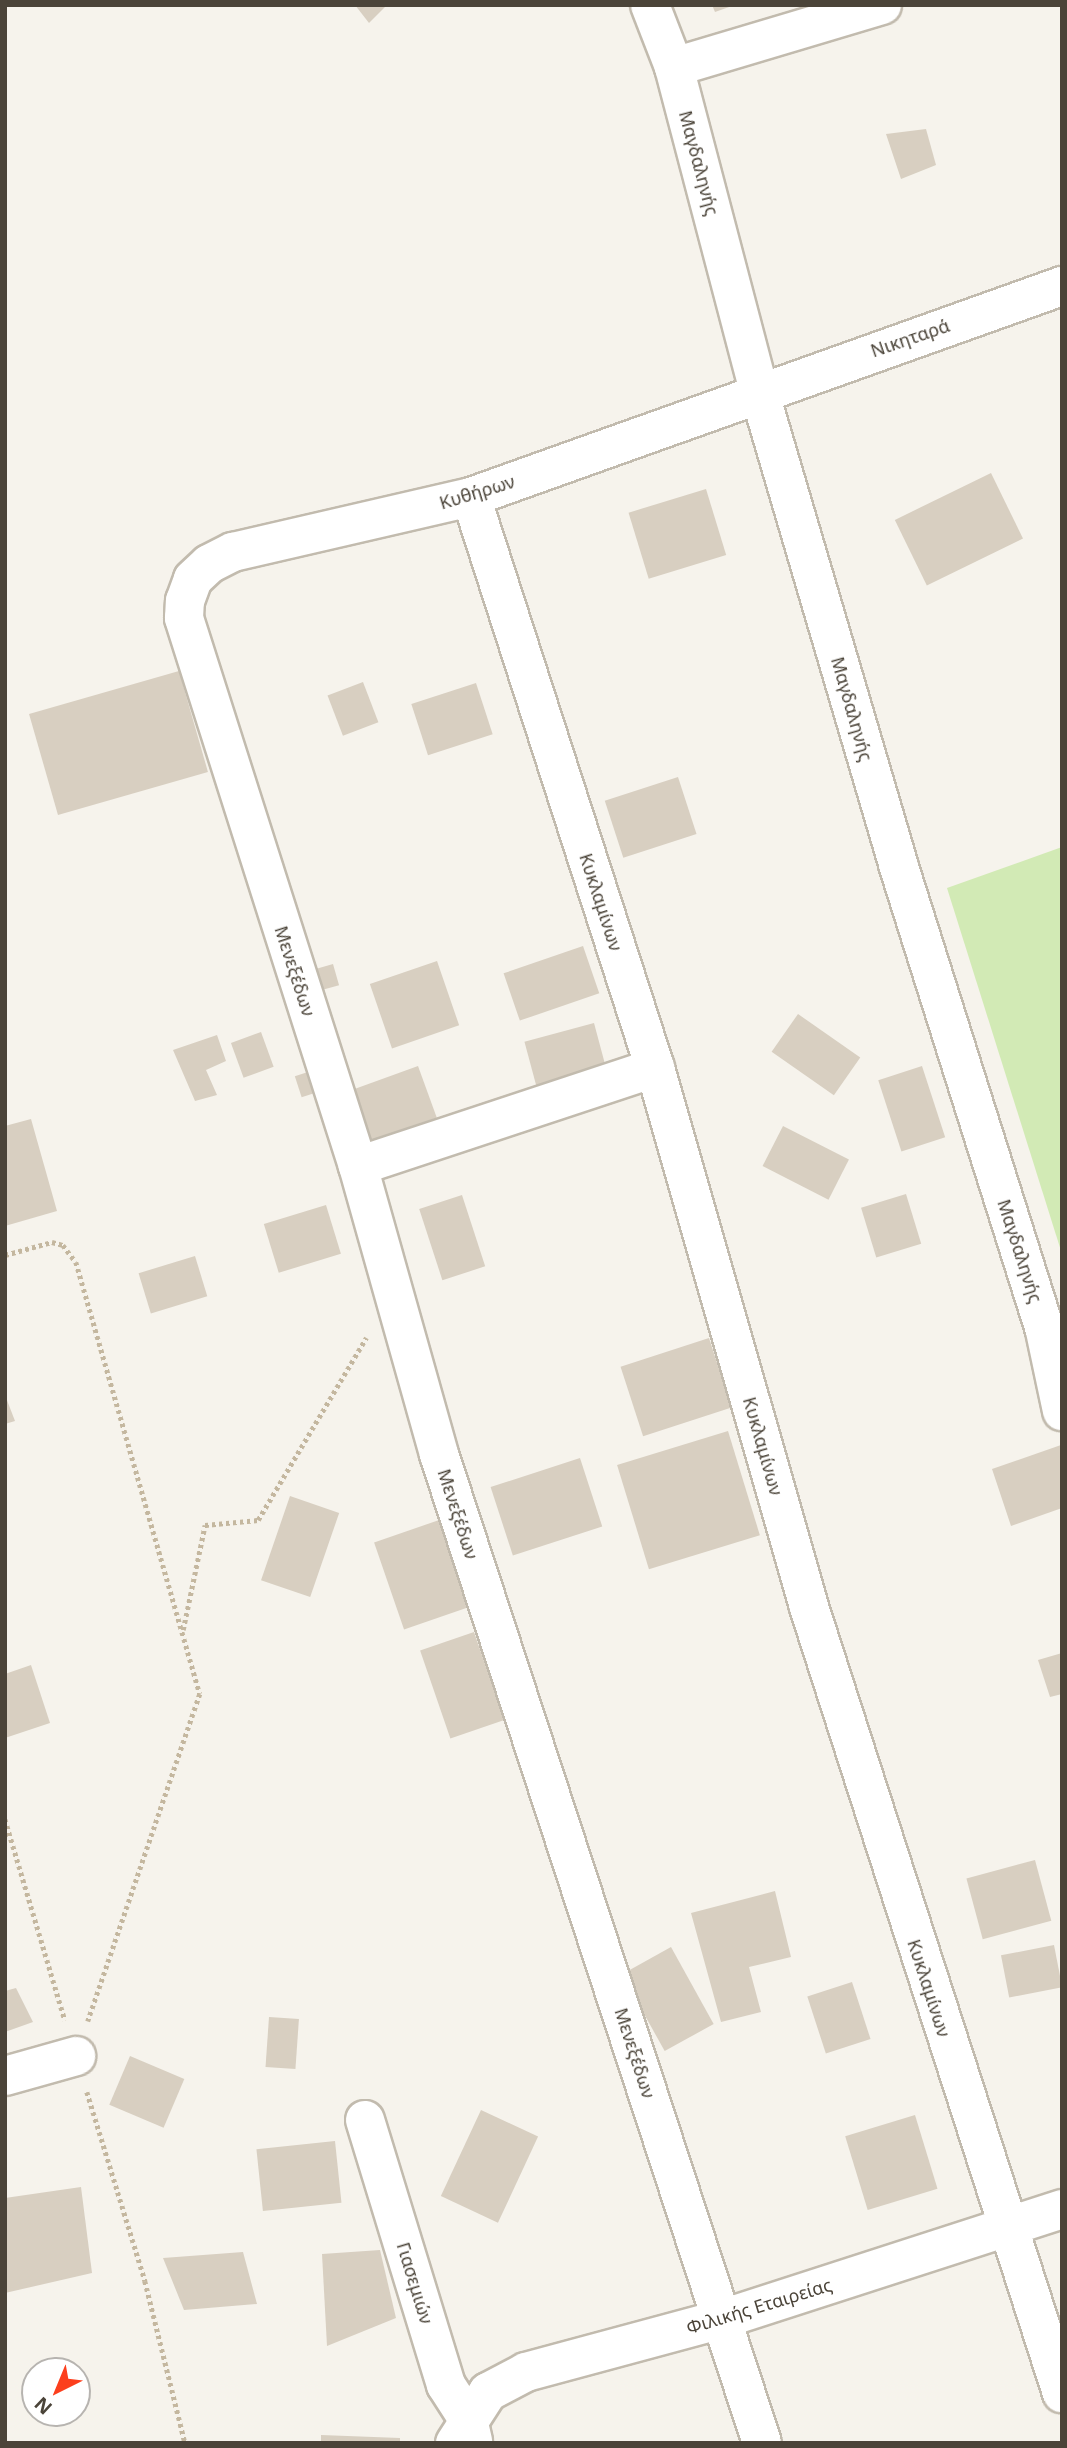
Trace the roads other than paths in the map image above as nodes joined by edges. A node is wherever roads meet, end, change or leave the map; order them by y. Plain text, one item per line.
1 (650, 5) edge
2 (882, 5) edge
3 (674, 67) junction
4 (1062, 286) edge
5 (759, 391) junction
6 (471, 497) junction
7 (193, 579) joint
8 (655, 1068) junction
9 (358, 1166) junction
10 (1062, 1411) edge
11 (76, 2056) road end
12 (5, 2076) edge
13 (365, 2120) dead end
14 (1062, 2209) edge
15 (1005, 2227) junction
16 (722, 2319) junction
17 (1062, 2392) edge
18 (465, 2435) edge
19 (762, 2443) edge

1 - 3 street, Μαγδαληνής
2 - 3 street
3 - 5 street, Μαγδαληνής
4 - 5 street, Νικηταρά
5 - 6 street, Κυθήρων
5 - 10 street, Μαγδαληνής
6 - 7 street, Κυθήρων
6 - 8 street, Κυκλαμίνων
7 - 9 street, Μενεξέδων
8 - 9 street
8 - 15 street, Κυκλαμίνων
9 - 16 street, Μενεξέδων
11 - 12 street
13 - 18 street, Γιασεμιών
14 - 15 street, Φιλικής Εταιρείας
15 - 16 street, Φιλικής Εταιρείας
15 - 17 street, Κυκλαμίνων
16 - 18 street, Φιλικής Εταιρείας
16 - 19 street, Μενεξέδων

